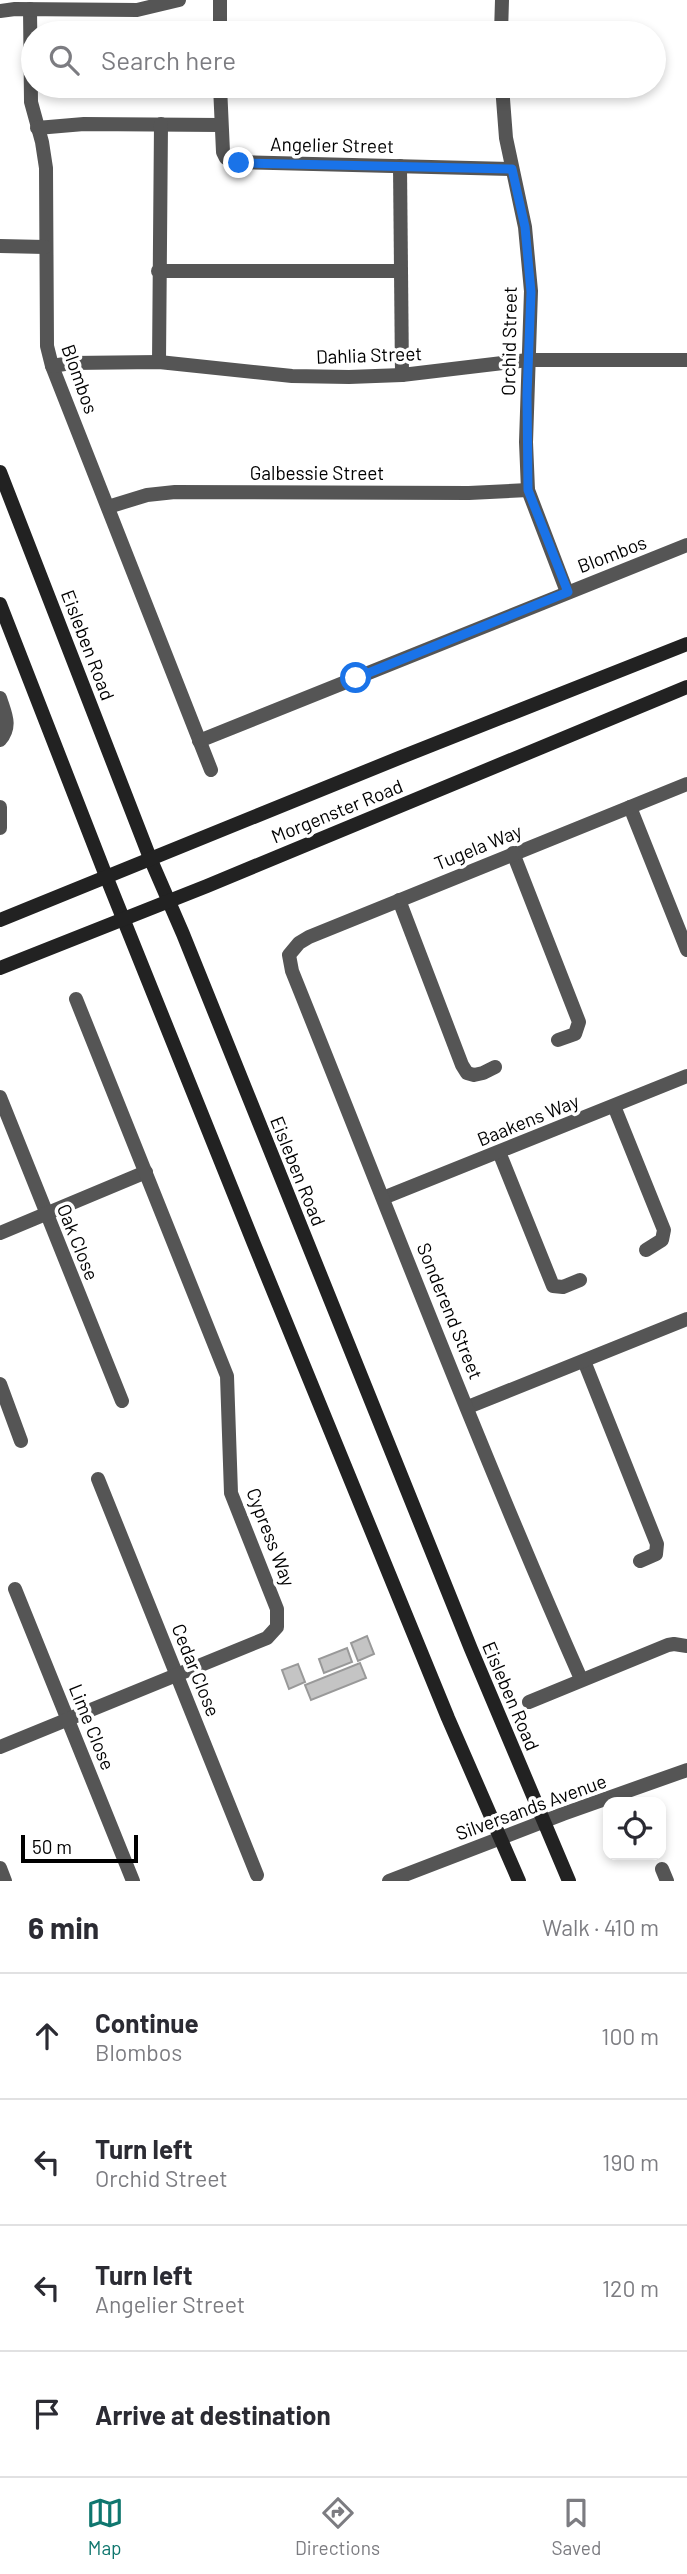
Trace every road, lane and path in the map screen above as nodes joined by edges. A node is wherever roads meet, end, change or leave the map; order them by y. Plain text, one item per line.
1 (179, 0) edge
2 (220, 0) edge
3 (502, 0) edge
4 (30, 9) junction
5 (0, 11) edge
6 (30, 21) edge
7 (220, 21) edge
8 (501, 21) edge
9 (31, 98) edge
10 (220, 98) edge
11 (502, 98) edge
12 (161, 124) junction
13 (220, 125) junction
14 (37, 128) junction
15 (400, 166) junction
16 (512, 169) junction
17 (0, 246) edge
18 (45, 247) junction
19 (158, 271) junction
20 (401, 271) junction
21 (687, 359) edge
22 (528, 360) junction
23 (159, 362) junction
24 (52, 366) junction
25 (402, 375) junction
26 (0, 472) edge
27 (528, 490) junction
28 (108, 506) junction
29 (687, 545) edge
30 (568, 592) junction
31 (0, 604) edge
32 (687, 644) edge
33 (687, 687) edge
34 (0, 698) edge
35 (3, 736) edge
36 (200, 741) junction
37 (211, 770) dead end
38 (687, 784) edge
39 (0, 807) edge
40 (630, 807) junction
41 (0, 828) edge
42 (513, 853) junction
43 (150, 858) junction
44 (106, 876) junction
45 (399, 900) junction
46 (168, 901) junction
47 (123, 919) junction
48 (0, 920) edge
49 (687, 950) edge
50 (289, 955) joint
51 (0, 968) edge
52 (76, 999) dead end
53 (558, 1040) dead end
54 (495, 1067) dead end
55 (687, 1076) edge
56 (0, 1097) edge
57 (614, 1106) junction
58 (499, 1153) junction
59 (146, 1172) junction
60 (383, 1198) junction
61 (46, 1214) junction
62 (0, 1233) edge
63 (646, 1250) dead end
64 (580, 1280) dead end
65 (687, 1319) edge
66 (584, 1361) junction
67 (0, 1384) edge
68 (122, 1401) dead end
69 (468, 1407) junction
70 (21, 1440) dead end
71 (98, 1479) dead end
72 (640, 1561) dead end
73 (15, 1588) dead end
74 (687, 1646) edge
75 (177, 1675) junction
76 (581, 1679) junction
77 (529, 1702) dead end
78 (68, 1720) junction
79 (0, 1747) edge
80 (687, 1770) edge
81 (545, 1821) junction
82 (501, 1838) junction
83 (0, 1868) edge
84 (257, 1875) dead end
85 (5, 1881) edge
86 (133, 1881) edge
87 (389, 1881) edge
88 (519, 1881) edge
89 (569, 1881) edge

1 - 4 street
2 - 7 street
3 - 8 street
4 - 5 street
4 - 6 street, Blombos
9 - 14 street, Blombos
10 - 13 street, Angelier Street
11 - 16 street, Orchid Street
12 - 13 street
12 - 14 street
12 - 19 street
13 - 15 street, Angelier Street
14 - 18 street, Blombos
15 - 16 street, Angelier Street
15 - 20 street
16 - 22 street, Orchid Street
17 - 18 street
18 - 24 street, Blombos
19 - 20 street
19 - 23 street
20 - 25 street
21 - 22 street, Dahlia Street
22 - 25 street, Dahlia Street
22 - 27 street, Orchid Street
23 - 24 street, Dahlia Street
23 - 25 street, Dahlia Street
24 - 28 street, Blombos
26 - 43 main road, Eisleben Road
27 - 28 street, Galbessie Street
27 - 30 street, Orchid Street
28 - 36 street, Blombos
29 - 30 street, Blombos
30 - 36 street, Blombos
31 - 44 main road
32 - 43 main road, Morgenster Road
33 - 46 main road, Morgenster Road
34 - 35 street
36 - 37 street, Blombos
38 - 40 street, Tugela Way
39 - 41 street
40 - 42 street, Tugela Way
40 - 49 street
42 - 45 street, Tugela Way
42 - 53 street
43 - 44 main road, Morgenster Road
43 - 46 main road, Eisleben Road
44 - 47 main road
44 - 48 main road, Morgenster Road
45 - 50 street, Tugela Way
45 - 54 street
46 - 47 main road, Morgenster Road
46 - 81 main road, Eisleben Road
47 - 51 main road, Morgenster Road
47 - 82 main road
50 - 60 street, Sonderend Street
52 - 59 street, Cypress Way
55 - 57 street, Baakens Way
56 - 61 street, Oak Close
57 - 58 street, Baakens Way
57 - 63 street
58 - 60 street, Baakens Way
58 - 64 street
59 - 61 street
59 - 75 street, Cypress Way
60 - 69 street, Sonderend Street
61 - 62 street
61 - 68 street, Oak Close
65 - 66 street
66 - 69 street
66 - 72 street
67 - 70 street
69 - 76 street, Sonderend Street
71 - 75 street, Cedar Close
73 - 78 street, Lime Close
74 - 76 street
75 - 78 street, Cypress Way
75 - 84 street, Cedar Close
76 - 77 street
78 - 79 street, Cypress Way
78 - 86 street, Lime Close
80 - 81 street, Silversands Avenue
81 - 82 street, Silversands Avenue
81 - 89 main road, Eisleben Road
82 - 87 street, Silversands Avenue
82 - 88 main road
83 - 85 street

